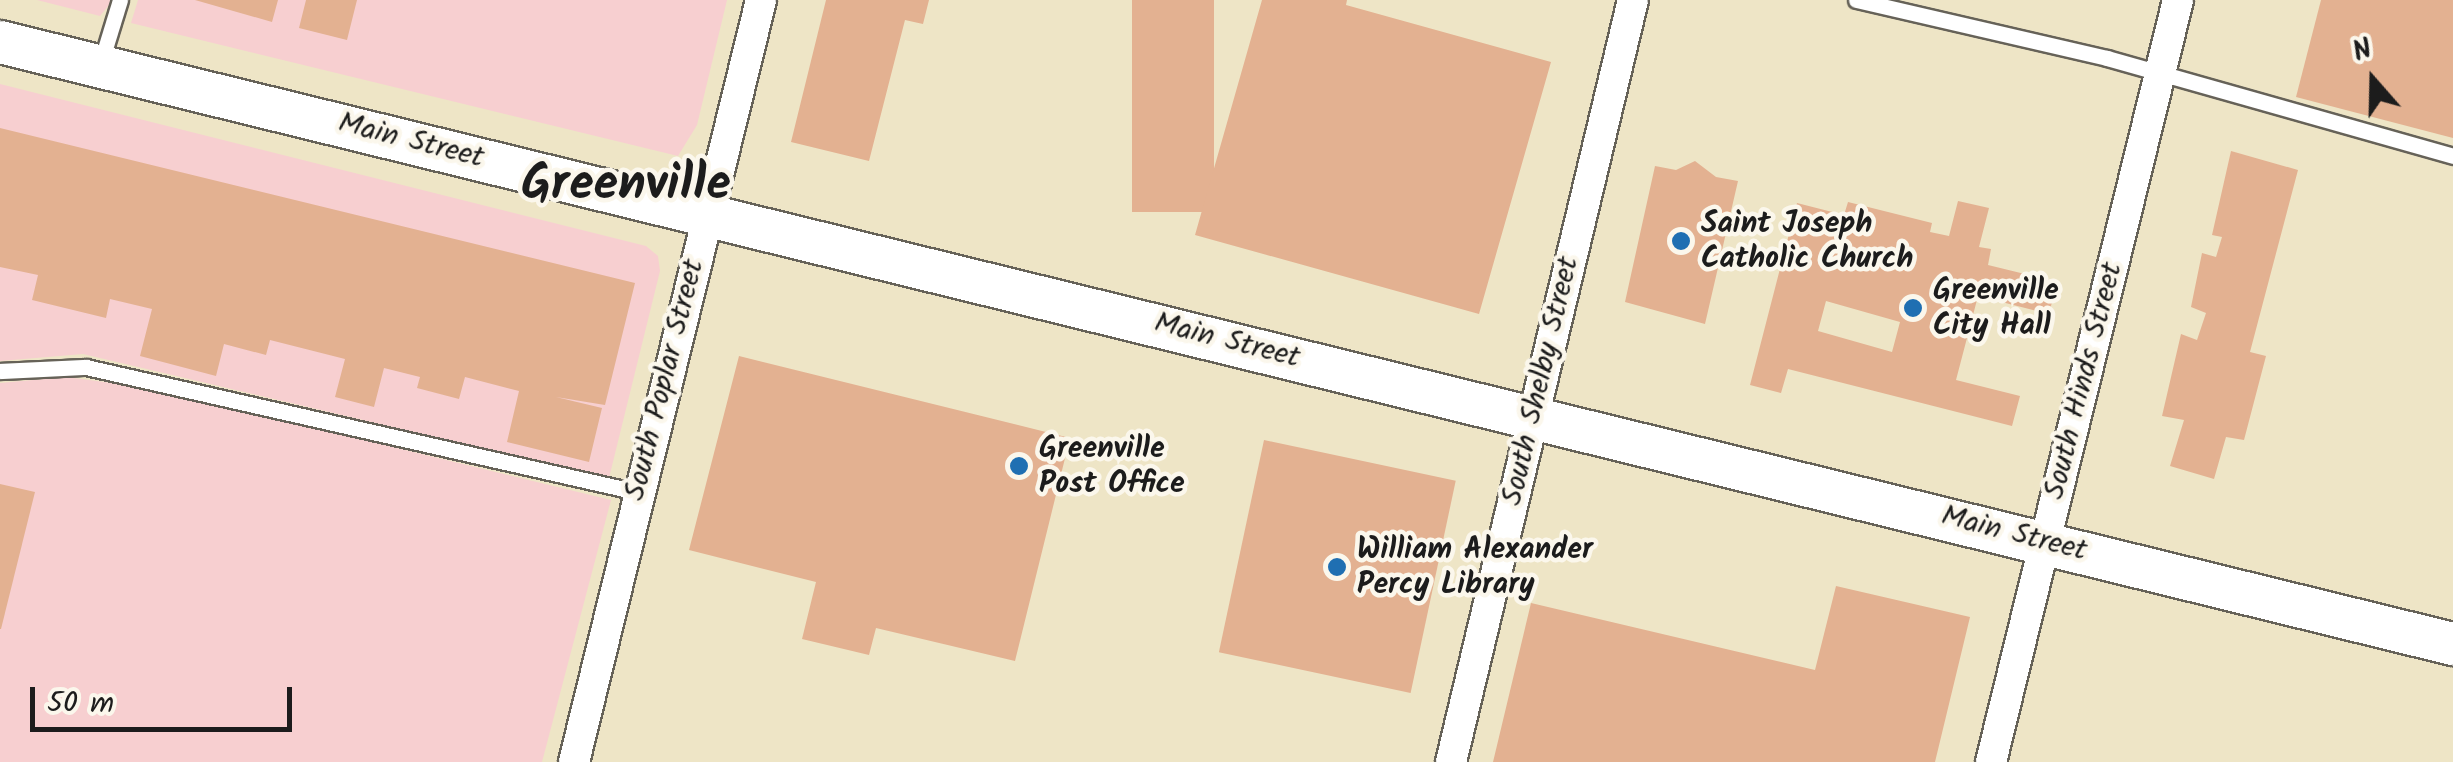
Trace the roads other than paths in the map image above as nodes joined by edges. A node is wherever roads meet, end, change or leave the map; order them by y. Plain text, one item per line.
1 (120, 0) edge
2 (761, 0) edge
3 (1633, 0) edge
4 (1856, 0) edge
5 (2178, 0) edge
6 (0, 42) edge
7 (100, 66) junction
8 (2160, 74) junction
9 (2453, 156) edge
10 (708, 213) junction
11 (0, 371) edge
12 (1532, 416) junction
13 (637, 492) junction
14 (2044, 541) junction
15 (2453, 644) edge
16 (574, 762) edge
17 (1452, 762) edge
18 (1991, 762) edge

1 - 7 lane
2 - 10 street, South Poplar Street
3 - 12 street, South Shelby Street
4 - 8 lane
5 - 8 street, South Hinds Street
6 - 7 street, Main Street
7 - 10 street, Main Street
8 - 9 lane
8 - 14 street, South Hinds Street
10 - 12 street, Main Street
10 - 13 street, South Poplar Street
11 - 13 lane
12 - 14 street, Main Street
12 - 17 street, South Shelby Street
13 - 16 street, South Poplar Street
14 - 15 street, Main Street
14 - 18 street, South Hinds Street

